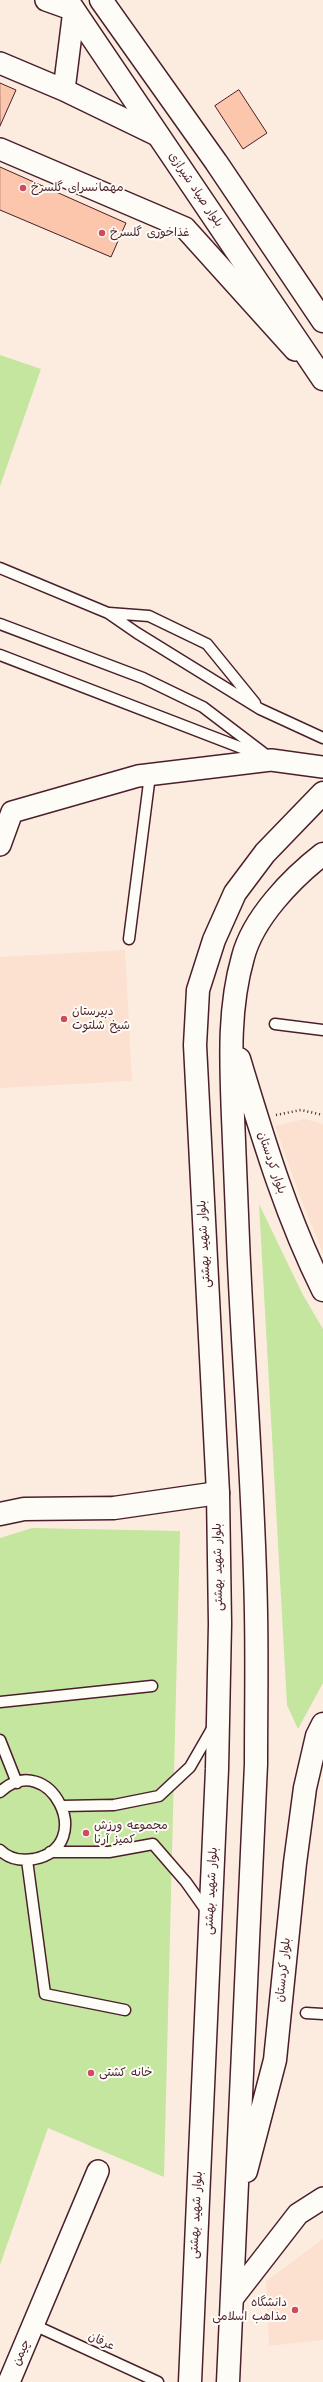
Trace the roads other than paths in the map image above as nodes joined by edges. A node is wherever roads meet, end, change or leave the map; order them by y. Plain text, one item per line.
1 (46, 0) edge
2 (101, 0) edge
3 (77, 3) edge
4 (0, 63) edge
5 (64, 90) junction
6 (187, 122) junction
7 (159, 136) junction
8 (0, 149) edge
9 (261, 228) junction
10 (235, 249) junction
11 (215, 261) junction
12 (323, 321) edge
13 (323, 380) edge
14 (0, 568) edge
15 (108, 612) junction
16 (0, 624) edge
17 (0, 655) edge
18 (260, 709) junction
19 (323, 738) edge
20 (271, 760) junction
21 (323, 767) edge
22 (150, 775) junction
23 (323, 793) edge
24 (6, 810) edge
25 (0, 845) edge
26 (323, 854) edge
27 (129, 939) dead end
28 (275, 1024) dead end
29 (323, 1030) edge
30 (231, 1031) junction
31 (323, 1290) edge
32 (218, 1493) junction
33 (0, 1514) edge
34 (152, 1686) dead end
35 (0, 1702) edge
36 (218, 1718) junction
37 (323, 1724) edge
38 (0, 1740) edge
39 (17, 1783) junction
40 (0, 1792) edge
41 (62, 1806) junction
42 (0, 1850) edge
43 (50, 1852) junction
44 (27, 1860) junction
45 (211, 1918) junction
46 (125, 2010) dead end
47 (306, 2013) dead end
48 (323, 2014) edge
49 (98, 2171) dead end
50 (323, 2198) edge
51 (235, 2214) junction
52 (232, 2299) junction
53 (34, 2325) junction
54 (188, 2380) edge
55 (9, 2382) edge
56 (158, 2382) edge
57 (228, 2382) edge

1 - 3 street
2 - 6 main road
3 - 5 street
3 - 7 main road, بلوار صیاد شیرازی
4 - 5 street
5 - 7 street
6 - 7 main road
6 - 9 main road
7 - 10 main road, بلوار صیاد شیرازی
8 - 11 street
9 - 10 main road
9 - 12 main road
10 - 11 street
10 - 13 main road, بلوار صیاد شیرازی
11 - 13 street
14 - 15 lane
15 - 18 lane
15 - 18 lane
16 - 20 lane
17 - 20 lane
18 - 19 lane
20 - 21 street
20 - 22 street
22 - 24 street
22 - 27 lane
23 - 32 main road, بلوار شهید بهشتی
24 - 25 street
26 - 30 main road
28 - 29 lane
30 - 31 main road, بلوار کردستان
30 - 51 main road
32 - 33 main road
32 - 36 main road, بلوار شهید بهشتی
34 - 35 lane
36 - 41 lane
36 - 45 main road, بلوار شهید بهشتی
37 - 51 main road, بلوار کردستان
38 - 39 lane
39 - 40 lane
39 - 41 lane
41 - 43 lane
42 - 44 lane
43 - 44 lane
43 - 45 lane
44 - 46 lane
45 - 54 main road, بلوار شهید بهشتی
47 - 48 lane
49 - 53 street, چیمن
50 - 52 street
51 - 52 main road
52 - 57 main road
53 - 55 street, چیمن
53 - 56 lane, عرفان

